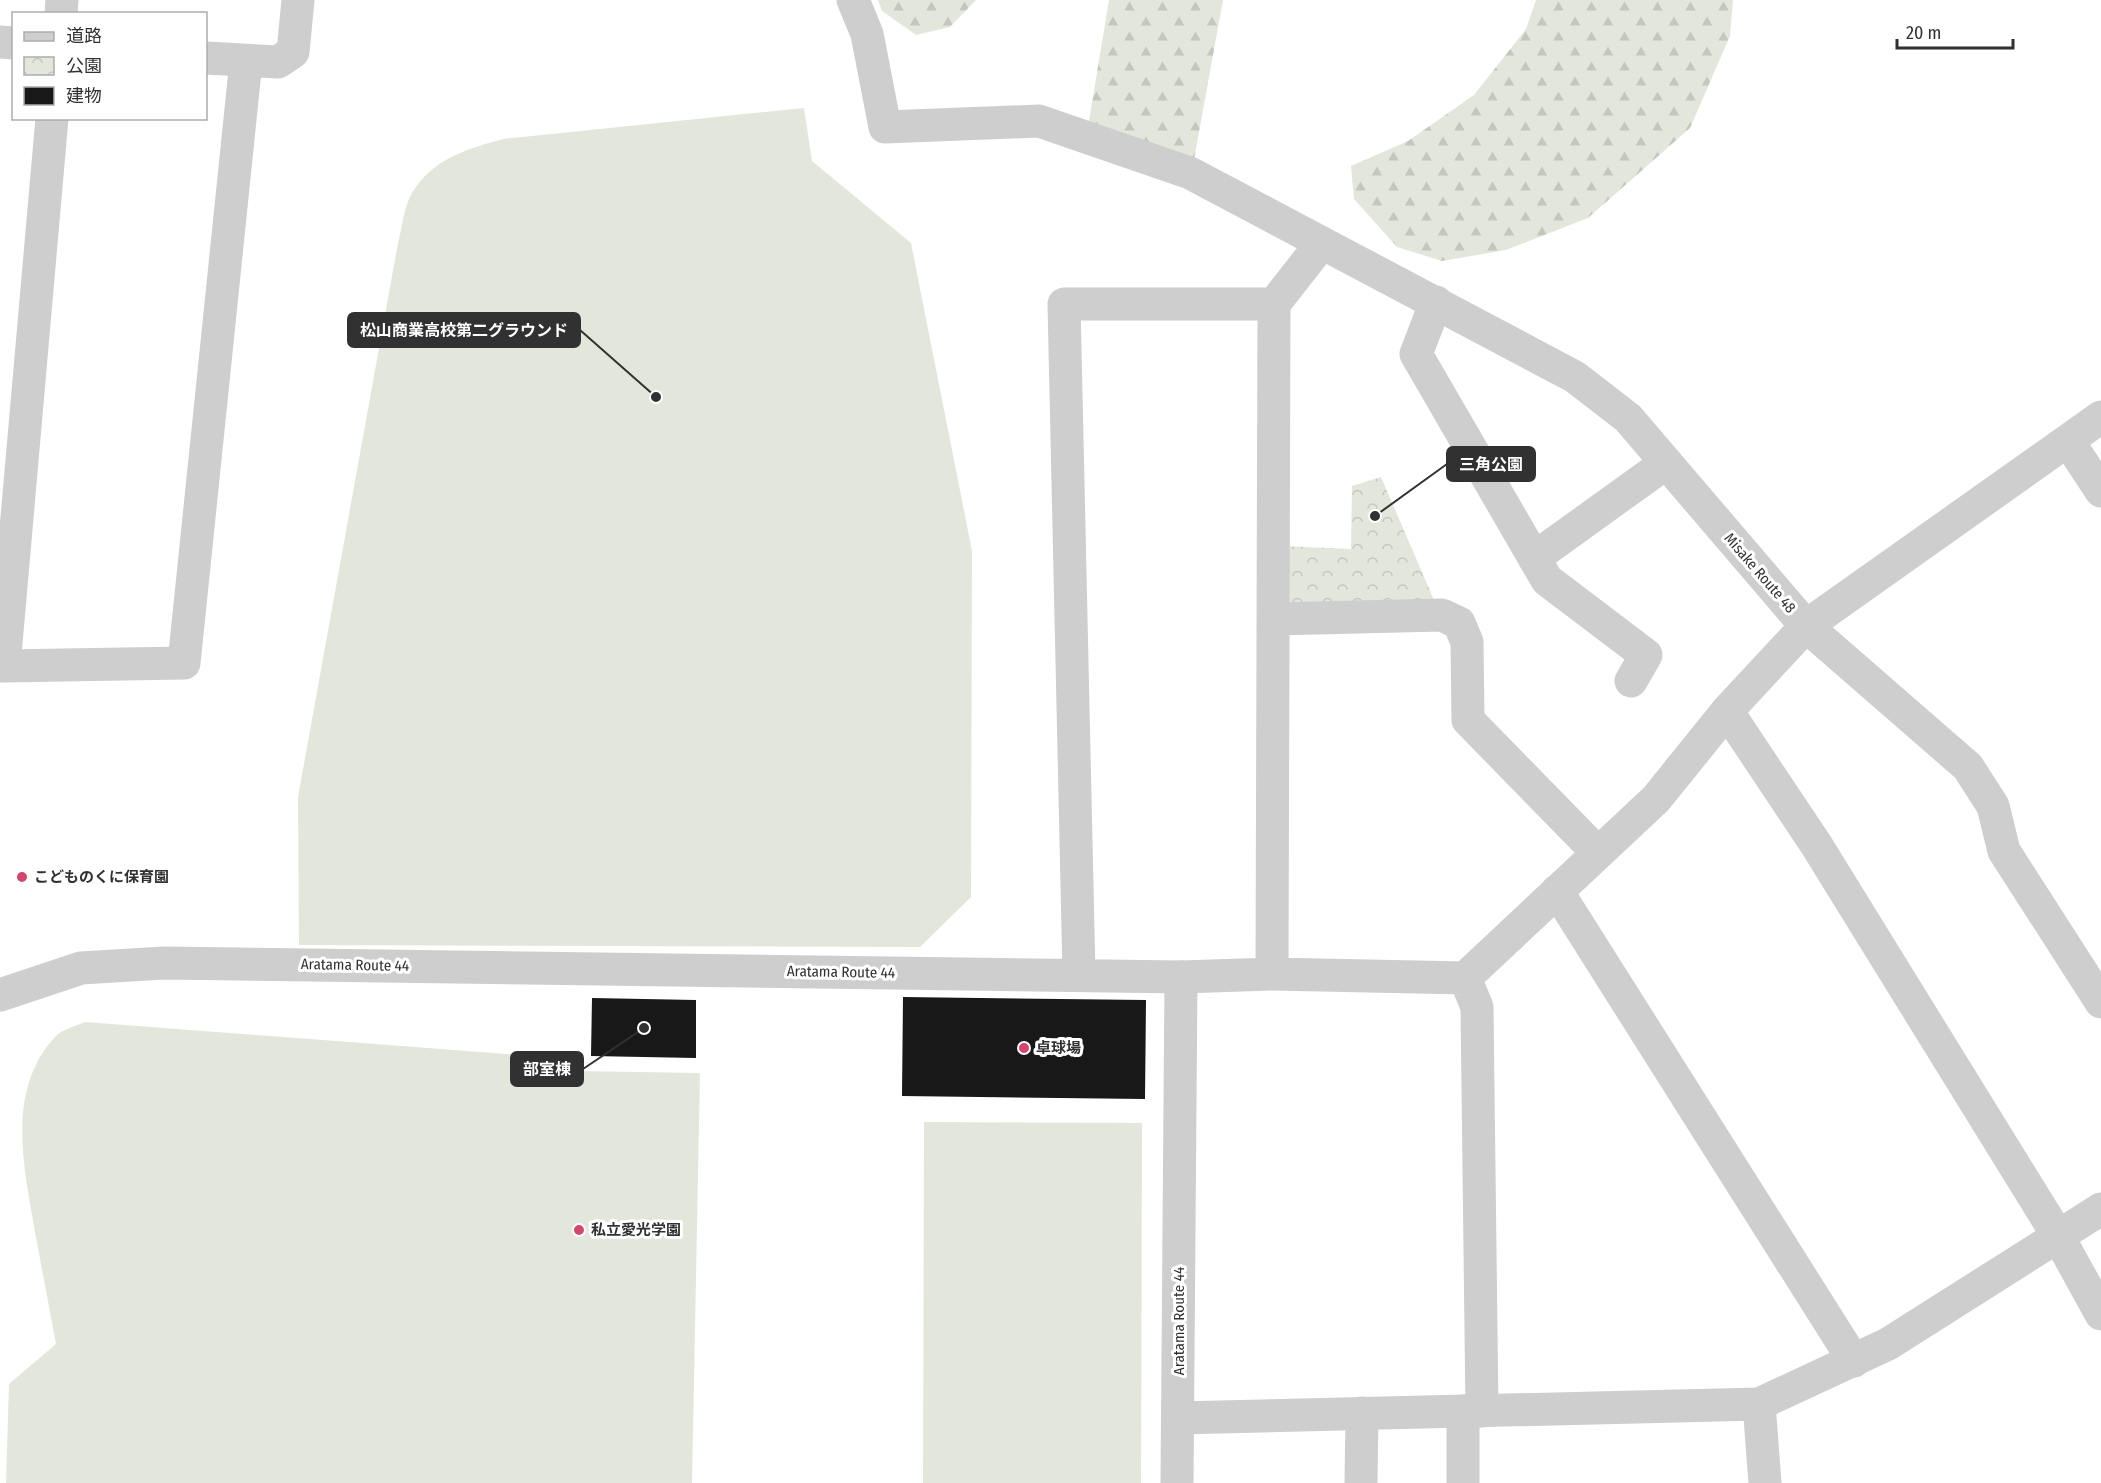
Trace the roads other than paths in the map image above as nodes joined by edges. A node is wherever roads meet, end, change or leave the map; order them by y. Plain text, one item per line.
1 (298, 0) edge
2 (853, 0) edge
3 (207, 58) edge
4 (246, 61) junction
5 (52, 120) edge
6 (1321, 244) junction
7 (1436, 302) junction
8 (1274, 304) junction
9 (2101, 417) edge
10 (2068, 441) junction
11 (1666, 463) junction
12 (2101, 491) edge
13 (1534, 558) junction
14 (1273, 620) junction
15 (1806, 626) junction
16 (2, 666) edge
17 (1631, 681) dead end
18 (1727, 711) junction
19 (1598, 853) junction
20 (1557, 891) junction
21 (1272, 974) junction
22 (1078, 975) junction
23 (1182, 977) junction
24 (1465, 978) junction
25 (0, 995) edge
26 (2101, 1002) edge
27 (2101, 1209) edge
28 (2058, 1236) junction
29 (2101, 1314) edge
30 (1854, 1361) junction
31 (1759, 1404) junction
32 (1472, 1411) junction
33 (1362, 1413) junction
34 (1178, 1418) junction
35 (1177, 1483) edge
36 (1361, 1483) edge
37 (1463, 1483) edge
38 (1765, 1483) edge

1 - 4 street
2 - 6 street, Misake Route 48
3 - 4 street
4 - 16 street
5 - 16 street
6 - 7 street, Misake Route 48
6 - 8 street
7 - 11 street, Misake Route 48
7 - 13 street
8 - 14 street
8 - 22 street
9 - 10 street
10 - 12 street
10 - 15 street
11 - 13 street
11 - 15 street, Misake Route 48
13 - 17 street
14 - 19 street
14 - 21 street
15 - 18 street
15 - 26 street, Misake Route 48
18 - 19 street
18 - 28 street
19 - 20 street
20 - 24 street
20 - 30 street
21 - 23 street
21 - 24 street
22 - 23 street, Aratama Route 44
22 - 25 street, Aratama Route 44
23 - 34 street, Aratama Route 44
24 - 32 street
27 - 28 street
28 - 29 street
28 - 30 street
30 - 31 street
31 - 32 street
31 - 38 street
32 - 33 street
32 - 37 street
33 - 34 street
33 - 36 street
34 - 35 street, Aratama Route 44

